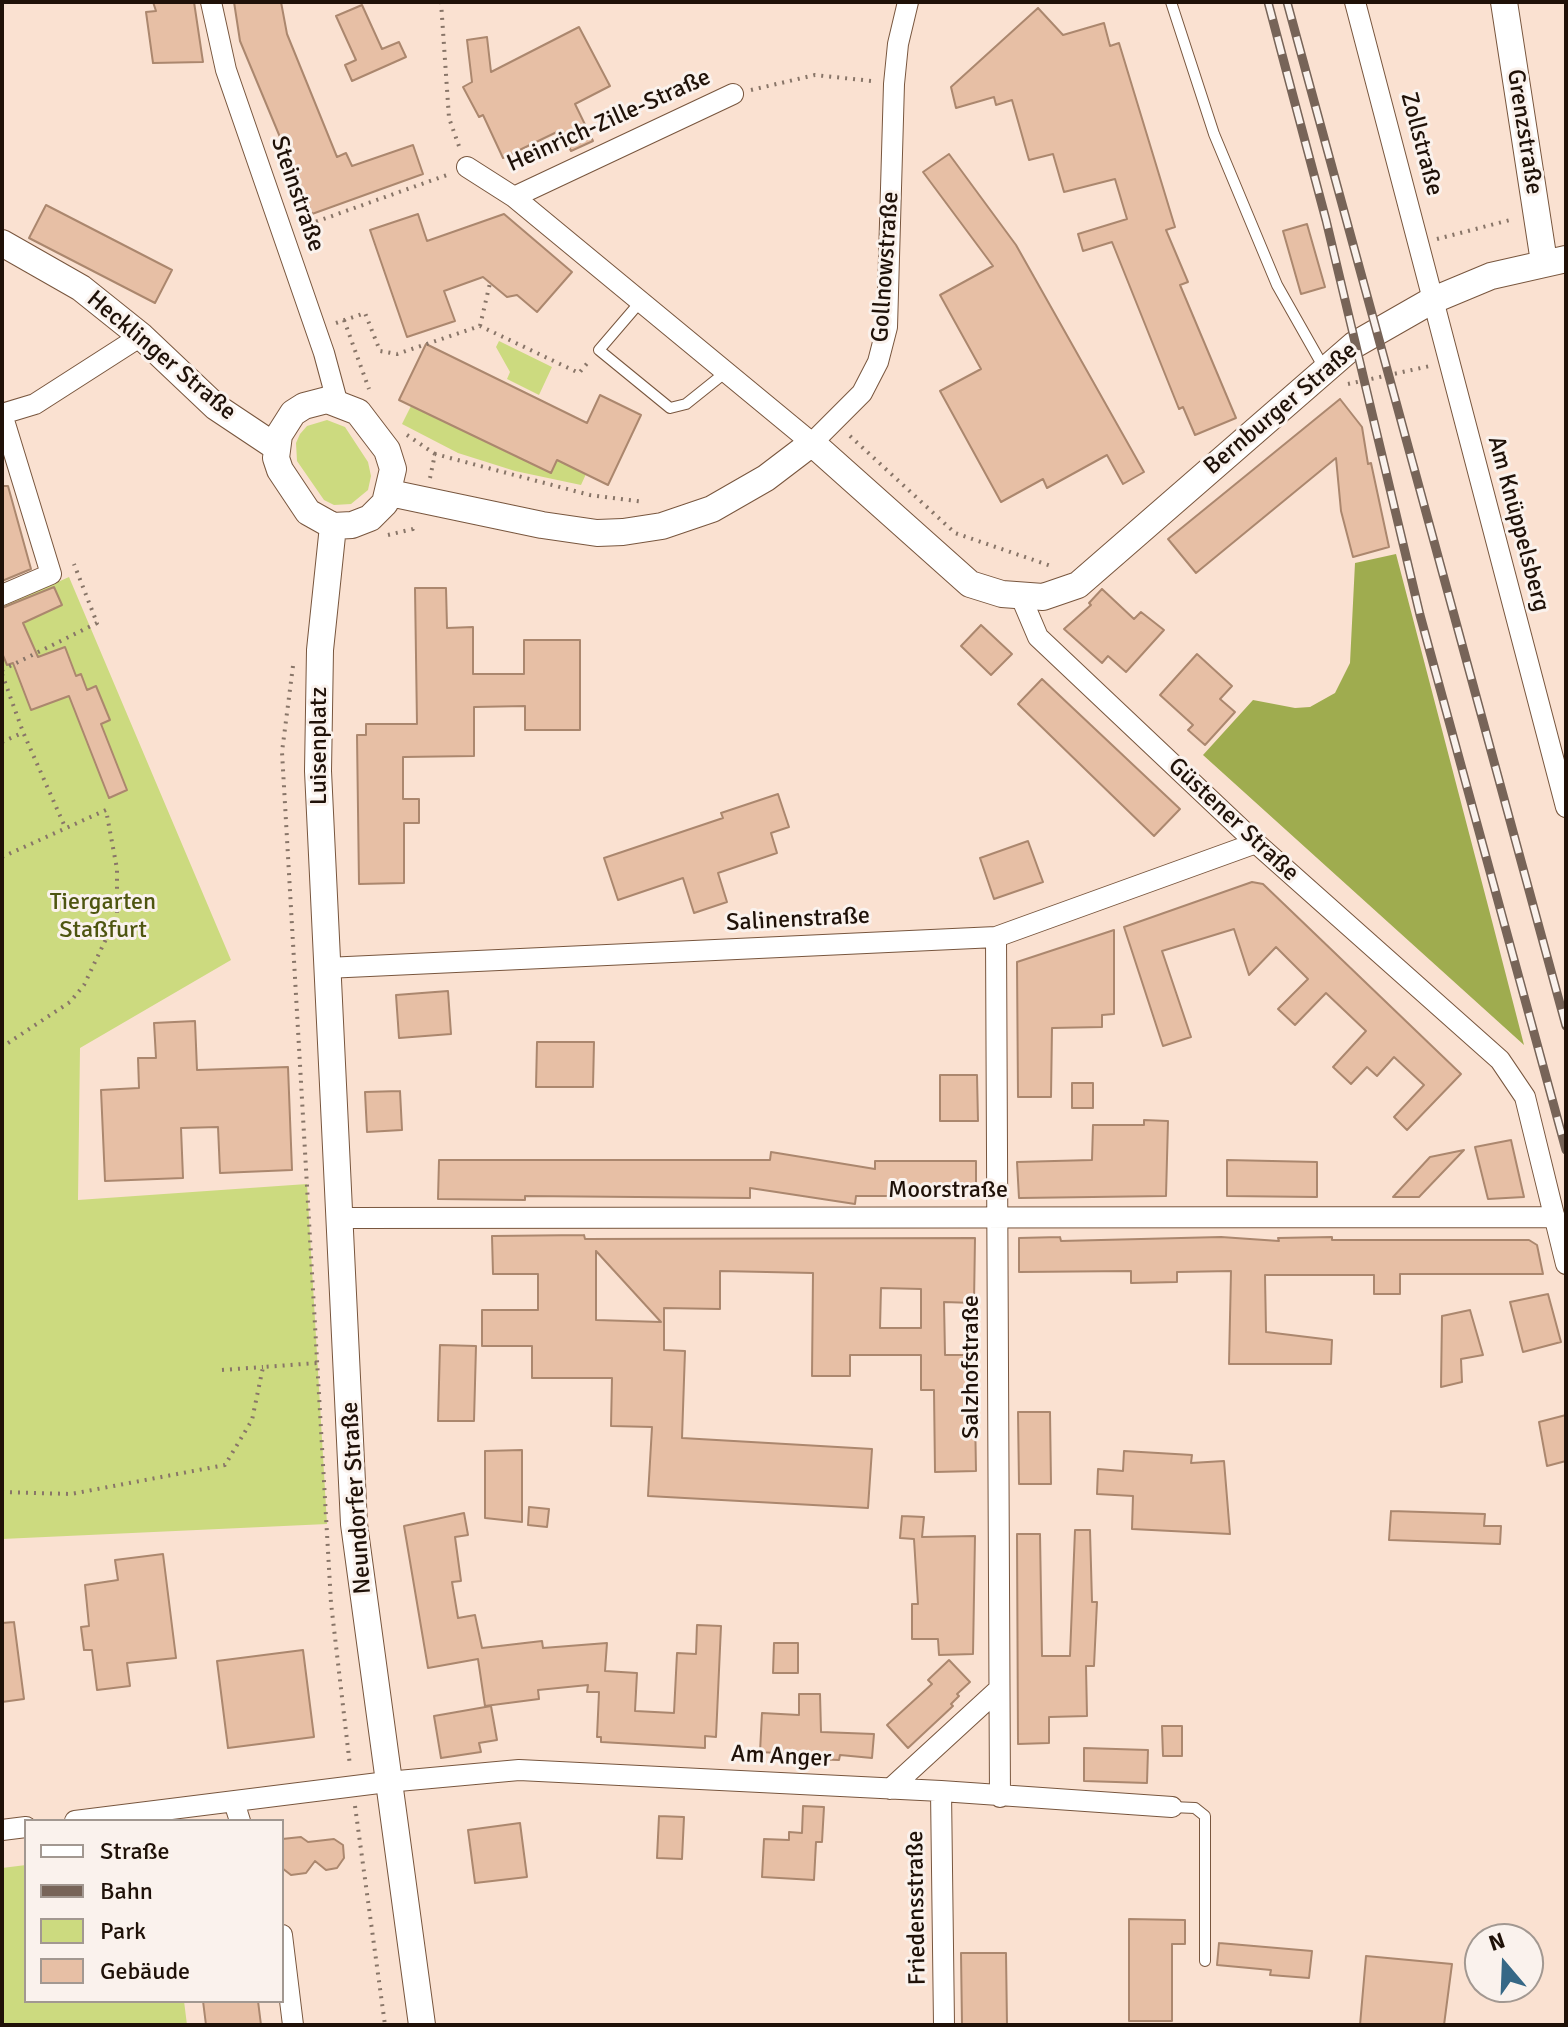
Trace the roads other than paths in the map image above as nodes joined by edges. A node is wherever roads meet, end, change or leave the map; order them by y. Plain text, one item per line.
1 (211, 2) edge
2 (908, 2) edge
3 (1171, 2) edge
4 (1355, 2) edge
5 (1504, 2) edge
6 (733, 94) road end
7 (467, 167) road end
8 (514, 197) junction
9 (2, 243) edge
10 (1555, 261) edge
11 (641, 301) junction
12 (1431, 301) junction
13 (141, 336) junction
14 (1325, 369) junction
15 (726, 372) junction
16 (337, 401) junction
17 (2, 413) edge
18 (812, 443) junction
19 (276, 447) junction
20 (390, 493) junction
21 (333, 526) junction
22 (2, 595) edge
23 (1021, 597) junction
24 (1566, 807) edge
25 (1256, 843) junction
26 (996, 937) junction
27 (326, 968) junction
28 (997, 1217) junction
29 (1555, 1217) junction
30 (341, 1218) junction
31 (1566, 1264) edge
32 (999, 1689) junction
33 (387, 1782) junction
34 (890, 1789) junction
35 (941, 1791) junction
36 (1000, 1797) junction
37 (1172, 1807) joint
38 (237, 1811) edge
39 (107, 1819) edge
40 (24, 1827) edge
41 (2, 1830) edge
42 (284, 1951) edge
43 (1205, 1961) dead end
44 (293, 2025) edge
45 (422, 2025) edge
46 (944, 2025) edge

1 - 16 street, Steinstraße
2 - 18 street, Gollnowstraße
3 - 14 lane
4 - 12 street, Zollstraße
5 - 10 main road, Grenzstraße
6 - 8 street, Heinrich-Zille-Straße
7 - 8 street, Heinrich-Zille-Straße
8 - 11 street
9 - 13 main road, Hecklinger Straße
10 - 12 main road, Bernburger Straße
11 - 15 street
11 - 15 lane
12 - 14 main road, Bernburger Straße
12 - 24 street, Am Knüppelsberg
13 - 17 street
13 - 19 main road, Hecklinger Straße
14 - 23 main road, Bernburger Straße
15 - 18 street
16 - 19 main road
16 - 20 main road
17 - 22 street
18 - 20 main road, Gollnowstraße
18 - 23 main road
19 - 21 main road
20 - 21 main road
21 - 27 main road, Luisenplatz
23 - 25 street, Güstener Straße
25 - 26 street, Salinenstraße
25 - 29 street, Güstener Straße
26 - 27 street, Salinenstraße
26 - 28 street, Salzhofstraße
27 - 30 main road, Neundorfer Straße
28 - 29 street, Moorstraße
28 - 30 street, Moorstraße
28 - 32 street, Salzhofstraße
29 - 31 street, Güstener Straße
30 - 33 main road, Neundorfer Straße
32 - 34 street
32 - 36 street, Salzhofstraße
33 - 34 street, Am Anger
33 - 38 street, Am Anger
33 - 45 main road, Neundorfer Straße
34 - 35 street, Am Anger
35 - 36 street, Am Anger
35 - 46 street, Friedensstraße
36 - 37 street, Am Anger
37 - 43 lane
38 - 39 street, Am Anger
40 - 41 street
42 - 44 street

